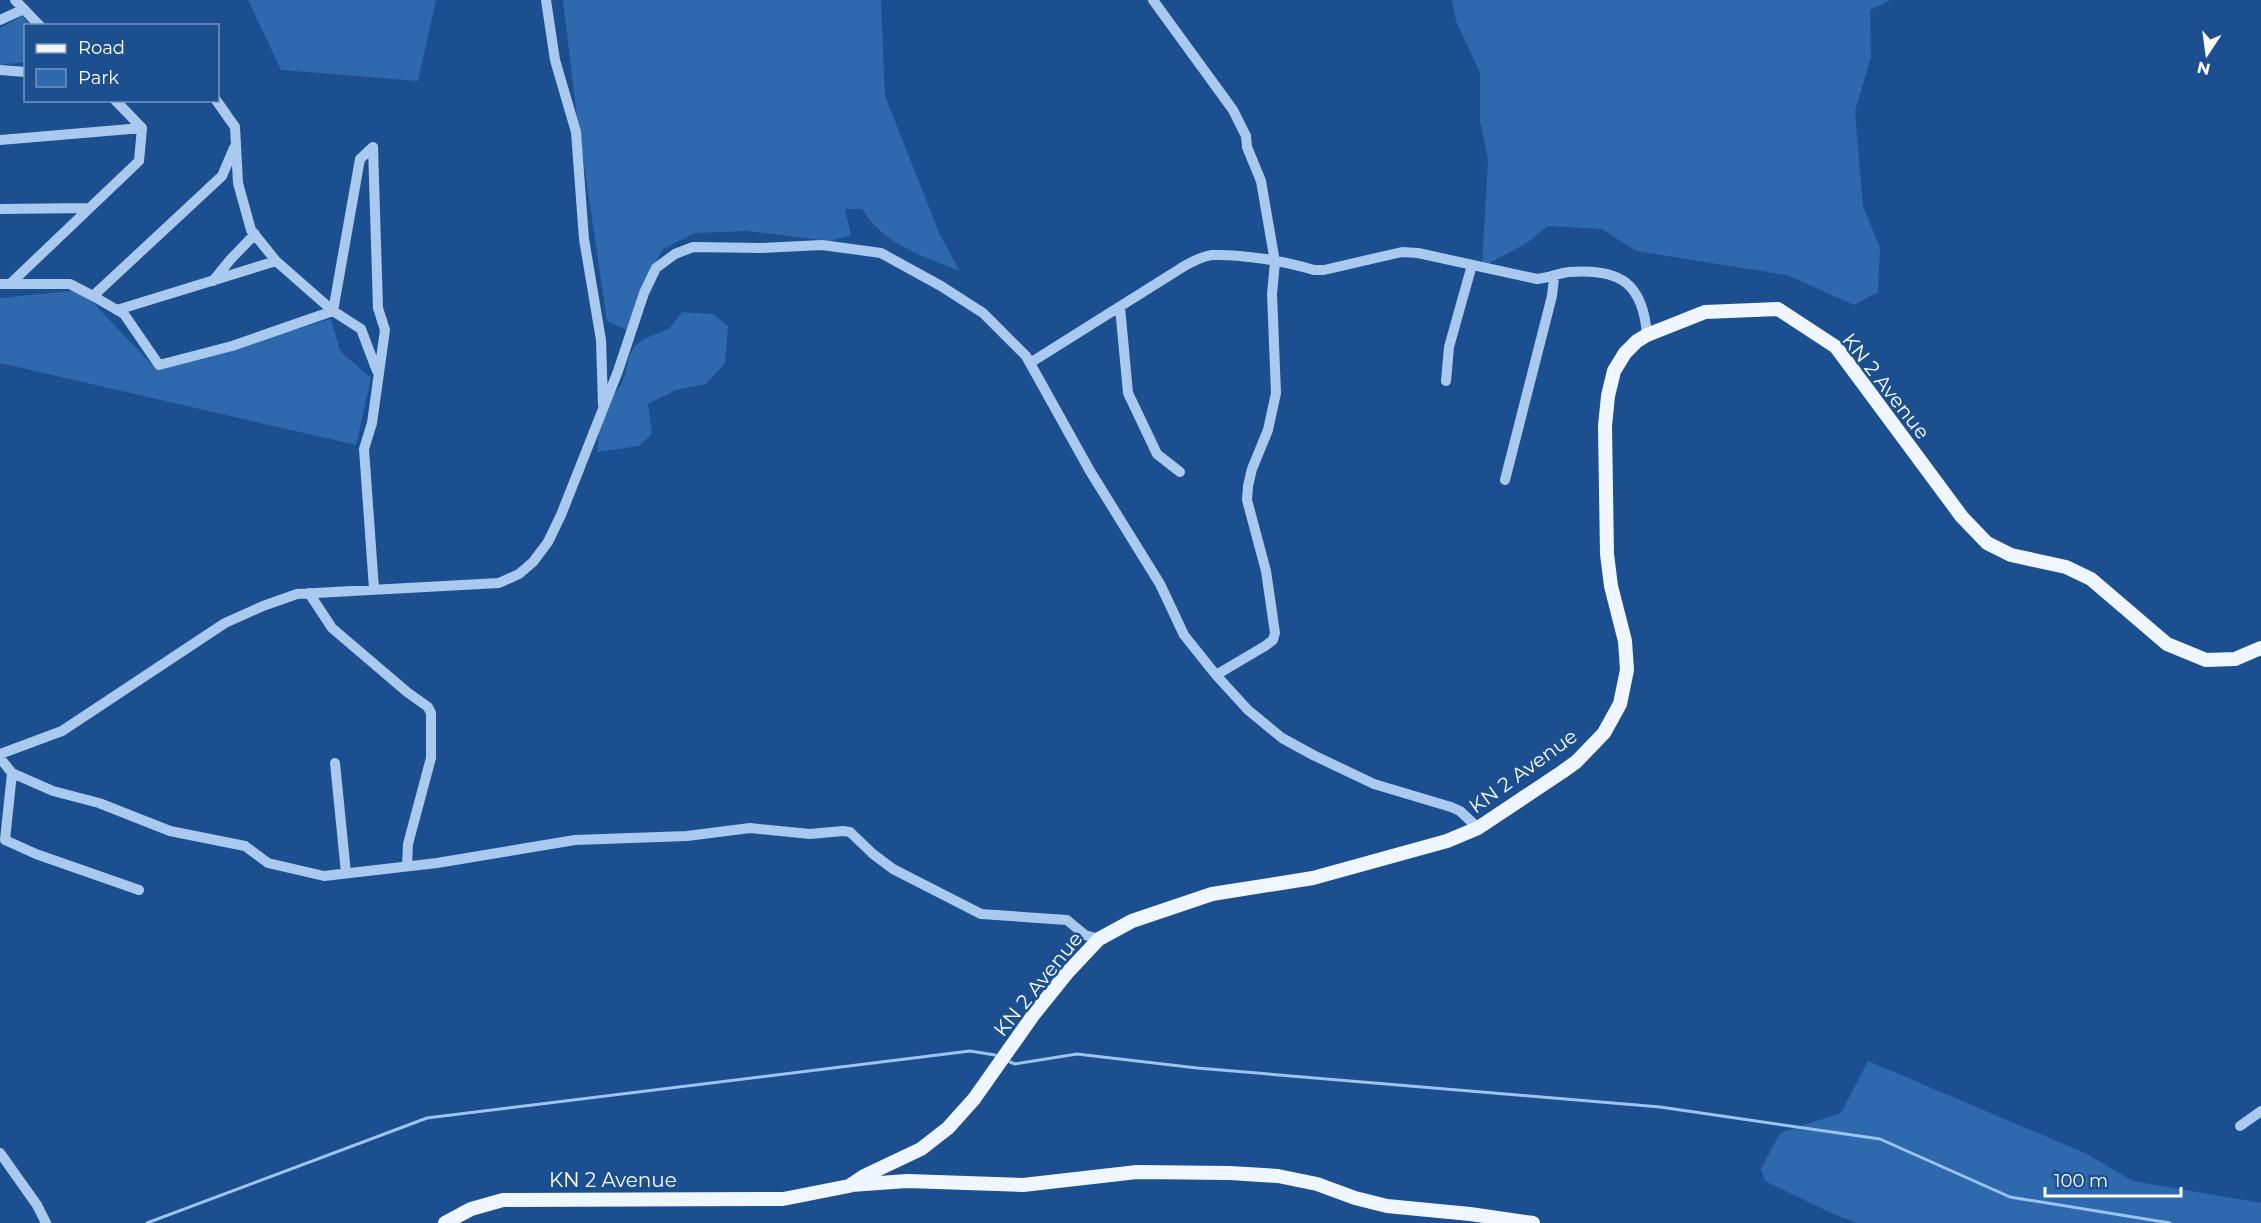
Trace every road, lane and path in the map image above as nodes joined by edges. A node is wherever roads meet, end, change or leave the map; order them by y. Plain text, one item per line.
1 (15, 0) edge
2 (546, 0) edge
3 (1153, 0) edge
4 (24, 9) junction
5 (0, 20) edge
6 (38, 24) edge
7 (0, 70) edge
8 (24, 72) edge
9 (117, 102) edge
10 (217, 102) edge
11 (142, 128) junction
12 (0, 140) edge
13 (236, 143) junction
14 (89, 208) junction
15 (0, 209) edge
16 (255, 234) junction
17 (276, 261) junction
18 (1275, 262) junction
19 (1472, 265) junction
20 (1554, 278) junction
21 (213, 281) junction
22 (5, 284) edge
23 (93, 296) junction
24 (1120, 307) junction
25 (117, 310) junction
26 (333, 311) junction
27 (1647, 335) junction
28 (1030, 363) junction
29 (378, 374) junction
30 (1446, 381) dead end
31 (603, 407) junction
32 (1180, 471) dead end
33 (1505, 480) dead end
34 (374, 589) junction
35 (309, 593) junction
36 (2261, 648) edge
37 (1216, 675) junction
38 (0, 756) edge
39 (336, 763) dead end
40 (12, 773) junction
41 (1478, 828) junction
42 (407, 866) junction
43 (346, 873) junction
44 (140, 890) dead end
45 (1099, 939) junction
46 (2261, 1111) edge
47 (2240, 1126) dead end
48 (0, 1153) edge
49 (849, 1186) junction
50 (46, 1223) edge
51 (445, 1223) edge
52 (1533, 1223) edge

1 - 4 street
2 - 31 street
3 - 18 street
4 - 5 street
4 - 6 street
7 - 8 street
9 - 11 street
10 - 13 street
11 - 12 street
11 - 14 street
13 - 16 street
13 - 23 street
14 - 15 street
14 - 22 street
16 - 17 street
16 - 21 street
17 - 21 street
17 - 26 street
18 - 19 street
18 - 24 street
18 - 37 street
19 - 20 street
19 - 30 street
20 - 27 street
20 - 33 street
21 - 25 street
22 - 23 street
23 - 25 street
24 - 28 street
24 - 32 street
25 - 26 street
26 - 29 street
26 - 29 street
27 - 36 main road, KN 2 Avenue
27 - 41 main road, KN 2 Avenue
28 - 31 street
28 - 37 street
29 - 34 street
31 - 34 street
34 - 35 street
35 - 38 street
35 - 42 street
37 - 41 street
38 - 40 street
39 - 43 street
40 - 43 street
40 - 44 street
41 - 45 main road, KN 2 Avenue
42 - 43 street
42 - 45 street
45 - 49 main road, KN 2 Avenue
46 - 47 street
48 - 50 street
49 - 51 main road, KN 2 Avenue
49 - 52 main road

